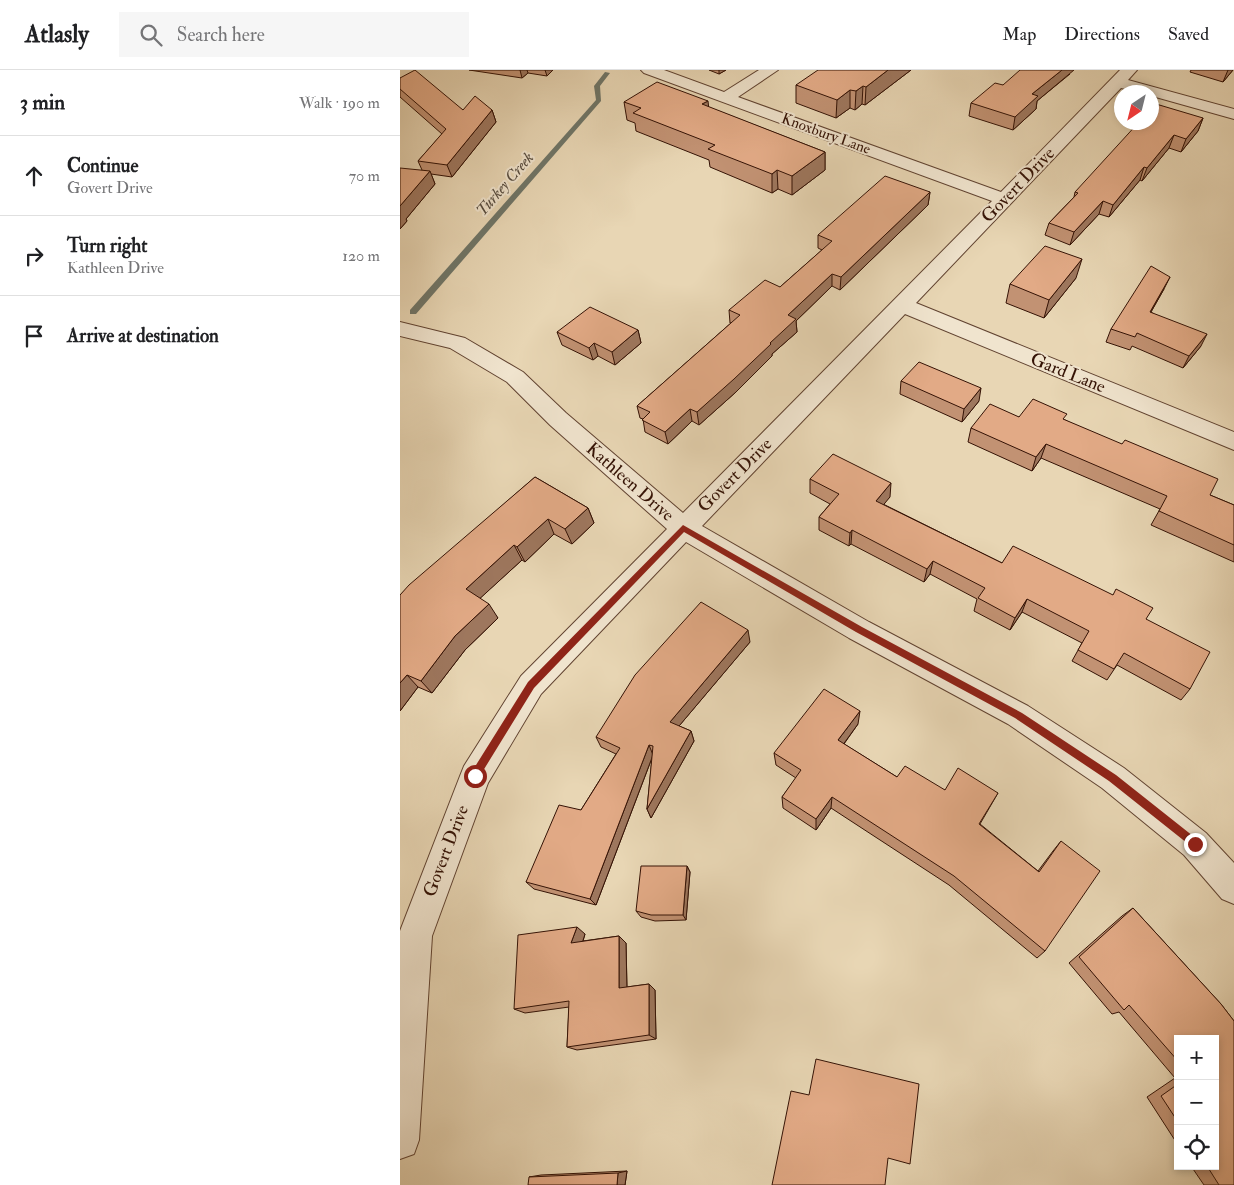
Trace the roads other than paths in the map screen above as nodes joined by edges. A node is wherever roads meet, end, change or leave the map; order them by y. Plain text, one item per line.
1 (649, 70) edge
2 (770, 70) edge
3 (1124, 76) edge
4 (728, 97) junction
5 (1234, 114) edge
6 (1003, 199) junction
7 (902, 305) junction
8 (400, 329) edge
9 (1234, 441) edge
10 (683, 528) junction
11 (1234, 887) edge
12 (400, 1140) edge

1 - 4 street, Knoxbury Lane
2 - 4 street
3 - 5 street
3 - 6 street, Govert Drive
4 - 6 street, Knoxbury Lane
6 - 7 street, Govert Drive
7 - 9 street, Gard Lane
7 - 10 street, Govert Drive
8 - 10 street, Kathleen Drive
10 - 11 street, Kathleen Drive
10 - 12 street, Govert Drive

